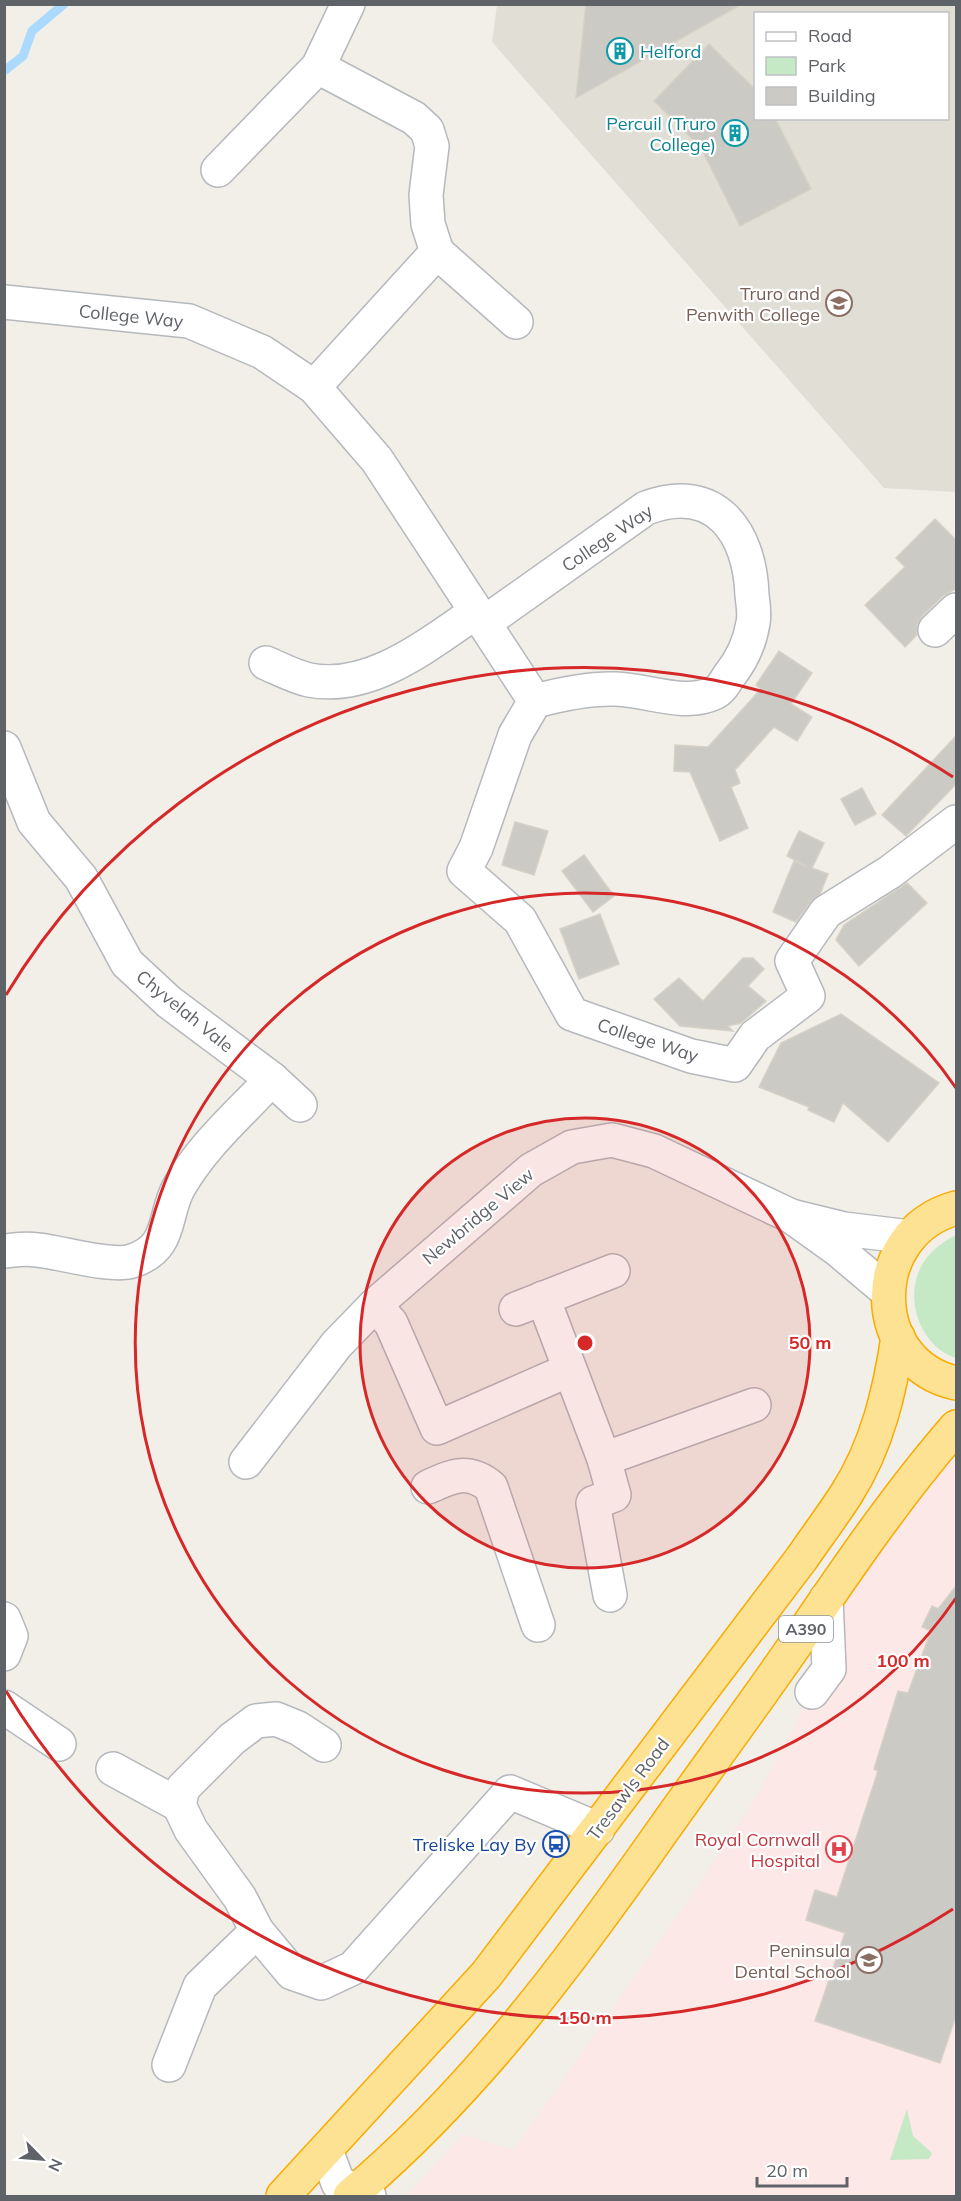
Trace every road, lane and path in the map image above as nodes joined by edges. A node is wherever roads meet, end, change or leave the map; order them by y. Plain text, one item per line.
1 (348, 4) edge
2 (318, 67) junction
3 (218, 170) dead end
4 (437, 252) junction
5 (4, 302) edge
6 (516, 322) dead end
7 (314, 387) junction
8 (480, 618) junction
9 (266, 663) dead end
10 (535, 701) junction
11 (4, 748) edge
12 (957, 822) edge
13 (272, 1079) junction
14 (300, 1105) dead end
15 (957, 1187) edge
16 (957, 1208) edge
17 (790, 1216) junction
18 (913, 1233) junction
19 (4, 1251) edge
20 (613, 1271) dead end
21 (888, 1292) junction
22 (375, 1305) junction
23 (898, 1337) junction
24 (569, 1370) junction
25 (957, 1383) edge
26 (754, 1405) dead end
27 (957, 1427) edge
28 (437, 1428) junction
29 (604, 1459) junction
30 (246, 1462) dead end
31 (610, 1595) dead end
32 (826, 1599) junction
33 (4, 1619) edge
34 (538, 1626) dead end
35 (4, 1654) edge
36 (812, 1692) dead end
37 (4, 1707) edge
38 (59, 1744) dead end
39 (324, 1745) dead end
40 (113, 1768) dead end
41 (179, 1805) junction
42 (598, 1829) junction
43 (257, 1931) junction
44 (170, 2065) dead end
45 (327, 2150) junction
46 (347, 2193) edge
47 (283, 2196) edge

1 - 2 street
2 - 3 street
2 - 4 street
4 - 6 street
4 - 7 street
5 - 7 street, College Way
7 - 8 street, College Way
8 - 9 street
8 - 10 street, College Way
8 - 10 street, College Way
10 - 12 street, College Way
11 - 13 street, Chyvelah Vale
13 - 14 street, Chyvelah Vale
13 - 19 street
15 - 18 highway, A390
16 - 18 highway, A390
17 - 18 street, Newbridge View
17 - 21 street, Newbridge View
17 - 22 street, Newbridge View
18 - 21 highway, A390
20 - 24 street
21 - 23 highway, A390
22 - 28 street
22 - 30 street, Newbridge View
23 - 25 highway, A390
23 - 42 highway, Tresawls Road / A390
24 - 28 street
24 - 29 street
26 - 29 street
27 - 32 highway, A390
28 - 34 street
29 - 31 street
32 - 36 street
32 - 46 highway, A390
33 - 35 street
37 - 38 street
39 - 41 street
40 - 41 street
41 - 43 street
42 - 43 street
42 - 45 highway, Tresawls Road / A390
43 - 44 street
45 - 46 street
45 - 47 highway, Tresawls Road / A390

